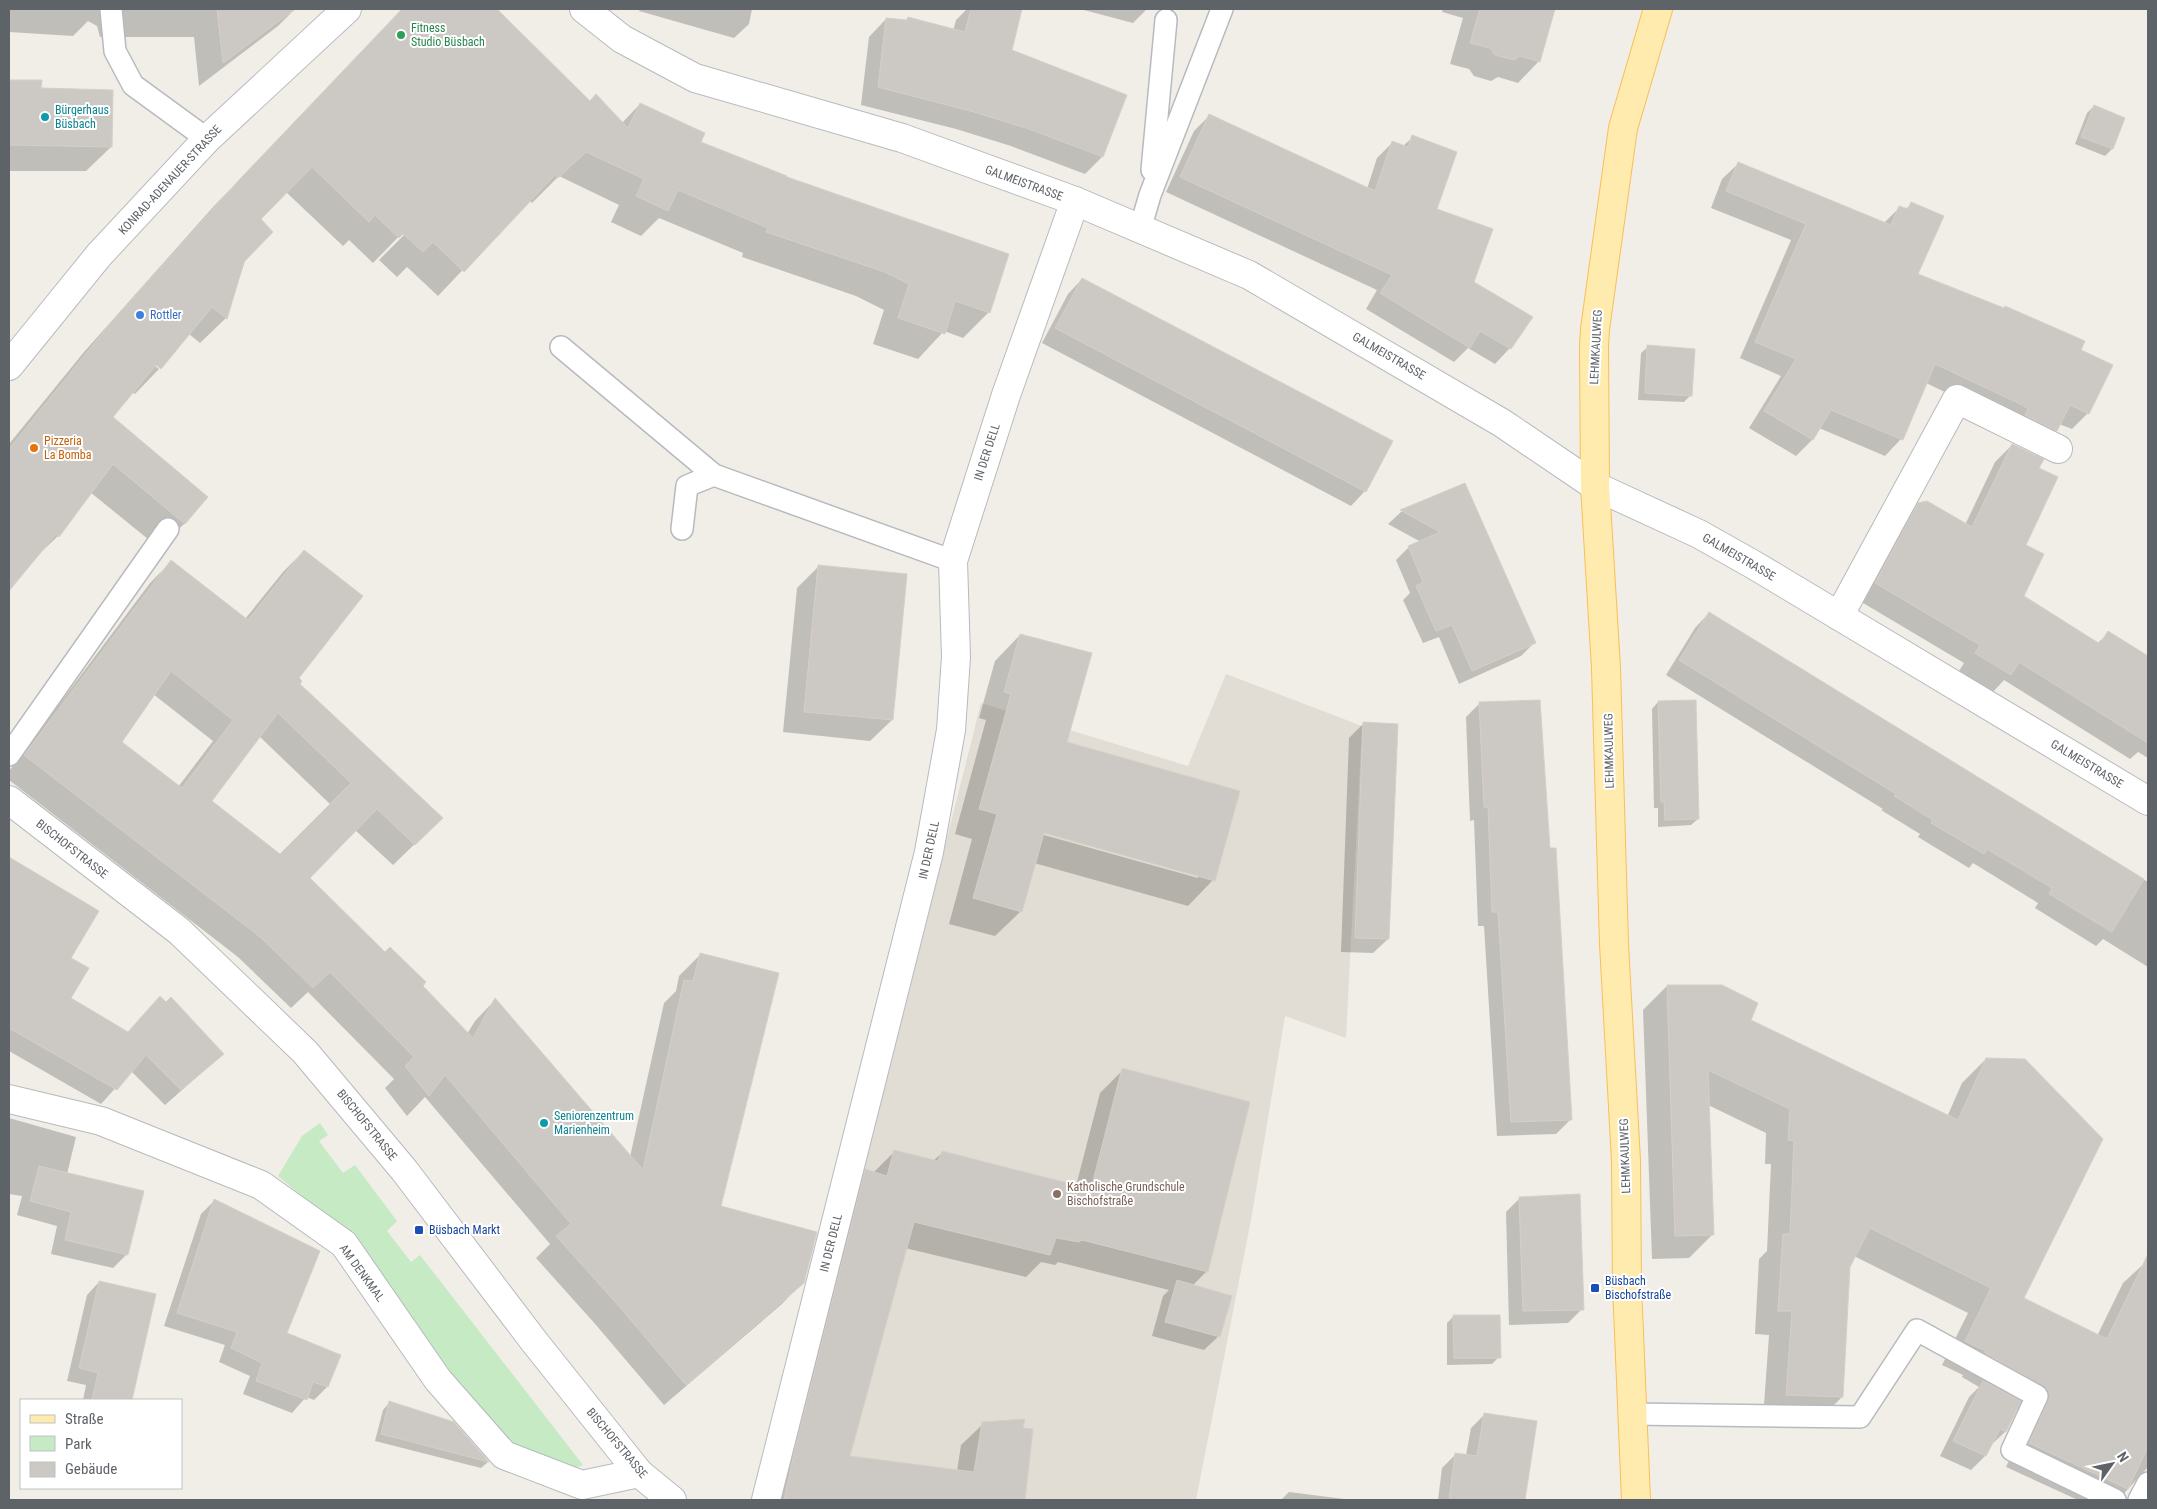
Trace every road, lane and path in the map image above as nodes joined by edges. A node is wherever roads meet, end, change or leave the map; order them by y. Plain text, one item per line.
1 (111, 9) edge
2 (347, 9) edge
3 (584, 9) edge
4 (1222, 9) edge
5 (1658, 9) edge
6 (1166, 20) dead end
7 (207, 139) junction
8 (1150, 195) junction
9 (1074, 201) junction
10 (1140, 229) junction
11 (561, 347) dead end
12 (9, 366) edge
13 (2058, 449) dead end
14 (714, 475) junction
15 (1595, 486) junction
16 (168, 529) dead end
17 (682, 529) dead end
18 (953, 561) junction
19 (1839, 616) junction
20 (9, 755) edge
21 (9, 800) edge
22 (2148, 801) edge
23 (9, 1099) edge
24 (1632, 1414) junction
25 (639, 1473) junction
26 (2148, 1483) edge
27 (672, 1500) edge
28 (766, 1500) edge
29 (1636, 1500) edge
30 (2115, 1500) edge
31 (2139, 1500) edge

1 - 7 lane
2 - 7 street, KONRAD-ADENAUER-STRASSE
3 - 9 street, GALMEISTRASSE
4 - 8 lane
5 - 15 main road, LEHMKAULWEG
6 - 8 lane
7 - 12 street, KONRAD-ADENAUER-STRASSE
8 - 10 lane
9 - 10 street, GALMEISTRASSE
9 - 18 street, IN DER DELL
10 - 15 street, GALMEISTRASSE
11 - 14 lane
13 - 19 street
14 - 17 lane
14 - 18 lane
15 - 19 street, GALMEISTRASSE
15 - 24 main road, LEHMKAULWEG
16 - 20 lane
18 - 28 street, IN DER DELL
19 - 22 street, GALMEISTRASSE
21 - 25 street, BISCHOFSTRASSE
23 - 25 street, AM DENKMAL
24 - 29 main road, LEHMKAULWEG
24 - 30 lane
25 - 27 street, BISCHOFSTRASSE
26 - 31 lane

